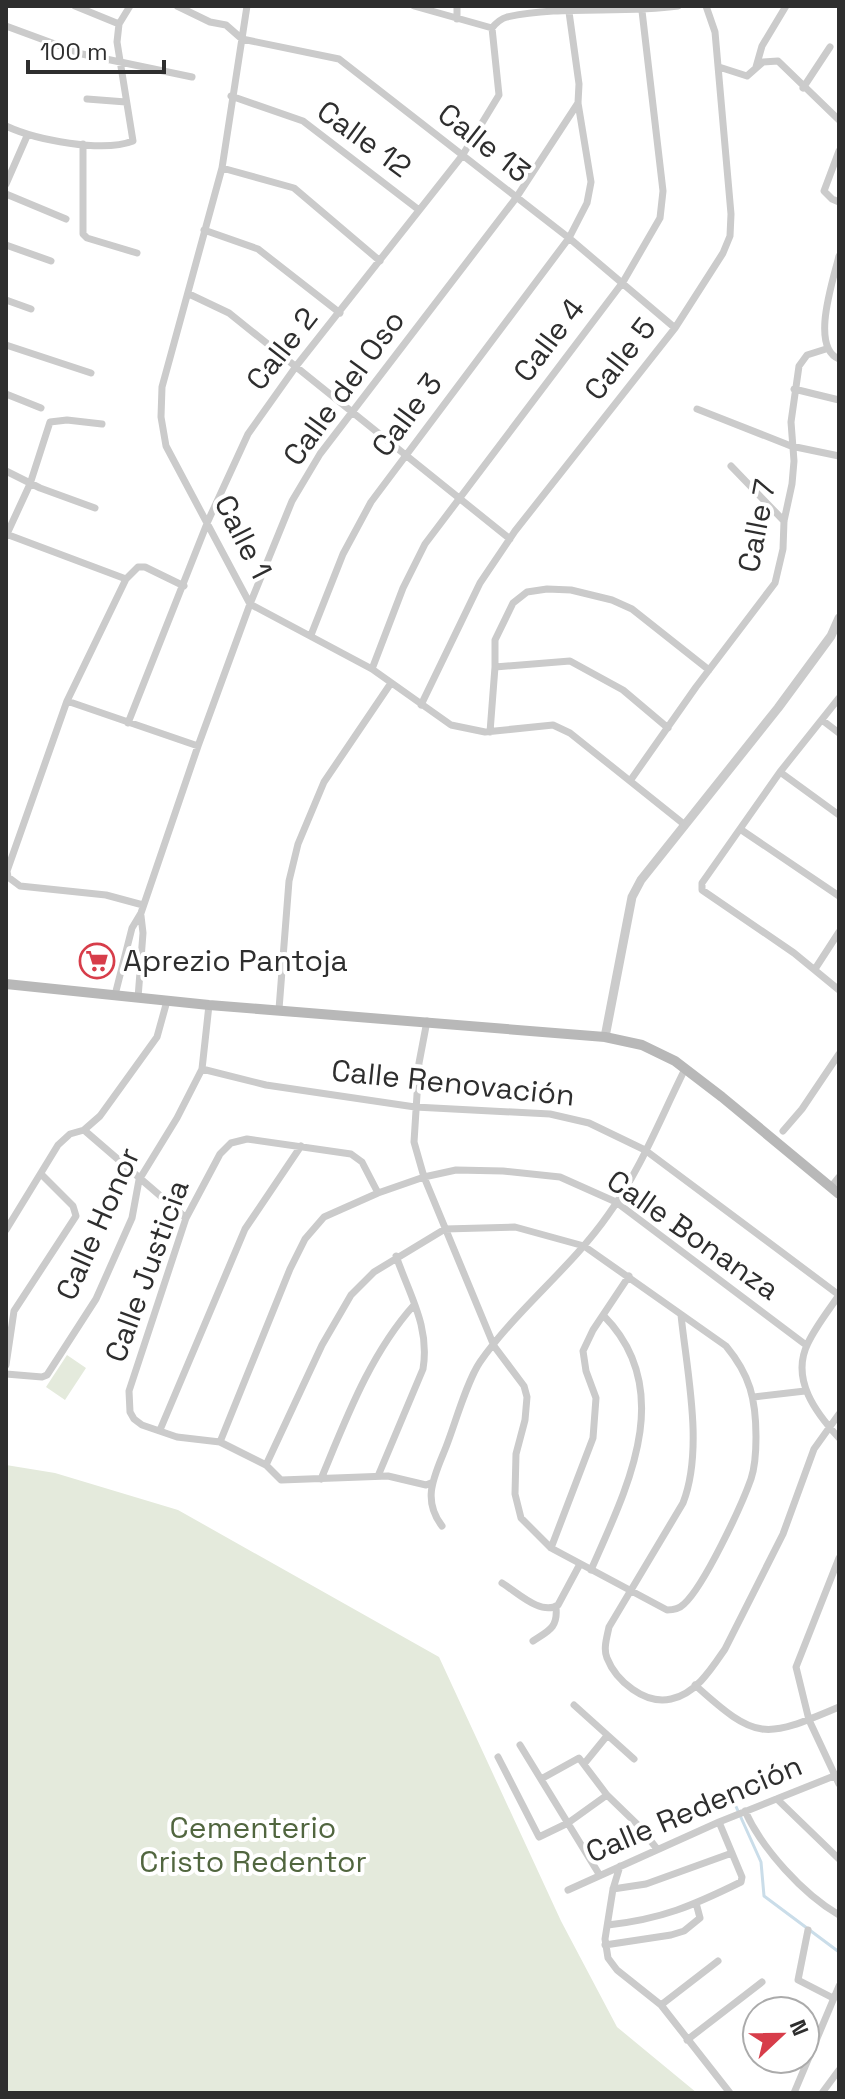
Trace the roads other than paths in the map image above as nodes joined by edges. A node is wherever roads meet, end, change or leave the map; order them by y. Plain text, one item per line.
1 (75, 6) edge
2 (130, 6) edge
3 (177, 6) edge
4 (247, 6) edge
5 (414, 6) edge
6 (457, 6) edge
7 (506, 6) edge
8 (678, 6) edge
9 (706, 6) edge
10 (786, 6) edge
11 (554, 9) edge
12 (642, 11) junction
13 (569, 12) junction
14 (504, 17) junction
15 (457, 19) junction
16 (119, 24) junction
17 (6, 26) edge
18 (492, 28) junction
19 (242, 39) junction
20 (830, 47) dead end
21 (119, 61) junction
22 (719, 67) junction
23 (756, 67) junction
24 (192, 77) dead end
25 (803, 88) junction
26 (231, 96) junction
27 (87, 99) dead end
28 (126, 102) junction
29 (578, 103) junction
30 (839, 120) edge
31 (6, 126) edge
32 (27, 136) junction
33 (83, 144) junction
34 (839, 151) edge
35 (462, 156) junction
36 (222, 168) junction
37 (7, 178) edge
38 (6, 194) edge
39 (516, 198) junction
40 (839, 202) edge
41 (419, 210) junction
42 (66, 219) dead end
43 (204, 230) junction
44 (569, 238) junction
45 (6, 245) edge
46 (137, 253) dead end
47 (839, 256) edge
48 (51, 261) dead end
49 (380, 261) junction
50 (623, 282) junction
51 (189, 294) junction
52 (6, 300) edge
53 (31, 309) dead end
54 (340, 313) junction
55 (675, 328) junction
56 (6, 345) edge
57 (826, 349) junction
58 (839, 359) edge
59 (297, 365) junction
60 (91, 373) dead end
61 (794, 389) junction
62 (6, 394) edge
63 (839, 400) edge
64 (41, 408) dead end
65 (697, 409) dead end
66 (353, 412) junction
67 (102, 424) dead end
68 (791, 446) junction
69 (407, 456) junction
70 (839, 456) edge
71 (731, 466) dead end
72 (6, 471) edge
73 (30, 484) junction
74 (458, 499) junction
75 (95, 508) dead end
76 (208, 521) junction
77 (784, 521) junction
78 (6, 534) edge
79 (510, 539) junction
80 (126, 579) junction
81 (184, 586) junction
82 (250, 604) junction
83 (839, 618) edge
84 (311, 635) junction
85 (495, 667) junction
86 (372, 669) junction
87 (709, 670) junction
88 (391, 683) junction
89 (839, 698) edge
90 (67, 701) junction
91 (421, 705) junction
92 (822, 720) junction
93 (128, 723) junction
94 (668, 728) junction
95 (490, 732) junction
96 (839, 733) edge
97 (198, 746) junction
98 (780, 772) junction
99 (630, 781) junction
100 (839, 815) edge
101 (685, 825) junction
102 (740, 829) junction
103 (839, 896) edge
104 (142, 909) junction
105 (839, 932) edge
106 (815, 969) junction
107 (6, 984) edge
108 (839, 990) edge
109 (115, 995) junction
110 (138, 998) junction
111 (167, 1001) junction
112 (209, 1005) junction
113 (279, 1009) junction
114 (427, 1021) junction
115 (605, 1037) junction
116 (839, 1054) edge
117 (202, 1069) junction
118 (685, 1069) junction
119 (415, 1107) junction
120 (84, 1130) junction
121 (783, 1131) dead end
122 (301, 1146) junction
123 (645, 1150) junction
124 (41, 1174) junction
125 (424, 1177) junction
126 (839, 1177) edge
127 (139, 1180) junction
128 (835, 1191) edge
129 (378, 1193) junction
130 (616, 1202) junction
131 (186, 1218) junction
132 (445, 1229) junction
133 (6, 1230) edge
134 (584, 1246) junction
135 (396, 1256) junction
136 (629, 1276) junction
137 (839, 1295) edge
138 (414, 1305) junction
139 (10, 1311) edge
140 (603, 1315) junction
141 (681, 1315) junction
142 (806, 1345) junction
143 (494, 1346) junction
144 (6, 1365) edge
145 (6, 1374) edge
146 (805, 1391) junction
147 (754, 1397) junction
148 (839, 1414) edge
149 (829, 1427) junction
150 (160, 1430) junction
151 (839, 1438) edge
152 (220, 1442) junction
153 (266, 1465) junction
154 (378, 1476) junction
155 (321, 1479) junction
156 (431, 1483) junction
157 (442, 1526) dead end
158 (551, 1548) junction
159 (839, 1558) edge
160 (580, 1564) junction
161 (591, 1570) junction
162 (502, 1583) dead end
163 (631, 1590) junction
164 (556, 1608) junction
165 (533, 1641) dead end
166 (695, 1685) junction
167 (574, 1705) dead end
168 (839, 1707) edge
169 (809, 1720) junction
170 (606, 1737) junction
171 (520, 1745) dead end
172 (498, 1757) dead end
173 (634, 1759) dead end
174 (584, 1764) junction
175 (836, 1775) edge
176 (541, 1779) junction
177 (839, 1784) edge
178 (607, 1795) junction
179 (777, 1799) junction
180 (743, 1812) junction
181 (723, 1820) junction
182 (568, 1823) junction
183 (657, 1849) junction
184 (732, 1853) junction
185 (839, 1859) edge
186 (620, 1866) junction
187 (599, 1874) junction
188 (613, 1889) junction
189 (568, 1890) dead end
190 (696, 1903) junction
191 (839, 1915) edge
192 (608, 1925) junction
193 (808, 1930) dead end
194 (605, 1945) junction
195 (718, 1961) dead end
196 (762, 1982) dead end
197 (839, 1986) edge
198 (833, 1998) junction
199 (661, 2005) junction
200 (687, 2040) junction
201 (839, 2070) edge
202 (730, 2093) edge
203 (794, 2093) edge
204 (822, 2093) edge

1 - 16 street
2 - 16 street
3 - 19 street, Calle 13
4 - 19 street, Calle 1
5 - 15 street
6 - 15 street
7 - 14 street
8 - 12 street
9 - 22 street, Calle 5
10 - 23 street
11 - 13 street
11 - 14 street
12 - 13 street
12 - 50 street, Calle 4
13 - 29 street, Calle 3
14 - 18 street
15 - 18 street
16 - 21 street
17 - 21 street
18 - 35 street, Calle 2
19 - 26 street, Calle 1
19 - 35 street, Calle 13
20 - 25 street
21 - 24 street
21 - 28 street
22 - 23 street
22 - 55 street, Calle 5
23 - 25 street
25 - 30 street
26 - 36 street, Calle 1
26 - 41 street, Calle 12
27 - 28 street
28 - 33 street
29 - 39 street, Calle del Oso
29 - 44 street, Calle 3
31 - 32 street
32 - 33 street
32 - 37 street
33 - 46 street
34 - 40 street
35 - 39 street, Calle 13
35 - 41 street, Calle 2
36 - 43 street, Calle 1
36 - 49 street
38 - 42 street
39 - 44 street, Calle 13
39 - 66 street, Calle del Oso
41 - 49 street, Calle 2
43 - 51 street, Calle 1
43 - 54 street
44 - 50 street, Calle 13
44 - 69 street, Calle 3
45 - 48 street
47 - 57 street
49 - 54 street, Calle 2
50 - 55 street, Calle 13
50 - 74 street, Calle 4
51 - 59 street
51 - 76 street, Calle 1
52 - 53 street
54 - 59 street, Calle 2
55 - 79 street, Calle 5
56 - 60 street
57 - 58 street
57 - 61 street, Calle 7
59 - 66 street
59 - 76 street, Calle 2
61 - 63 street
61 - 68 street, Calle 7
62 - 64 street
65 - 68 street
66 - 69 street
66 - 82 street, Calle del Oso
67 - 73 street
68 - 70 street
68 - 77 street, Calle 7
69 - 74 street
69 - 84 street, Calle 3
71 - 77 street
72 - 73 street
73 - 75 street
73 - 78 street
74 - 79 street
74 - 86 street, Calle 4
76 - 81 street, Calle 2
76 - 82 street, Calle 1
77 - 87 street, Calle 7
78 - 80 street
79 - 91 street, Calle 5
80 - 81 street
80 - 90 street
81 - 93 street, Calle 2
82 - 84 street, Calle 1
82 - 97 street, Calle del Oso
83 - 101 street
84 - 86 street, Calle 1
85 - 87 street
85 - 94 street
85 - 95 street
86 - 88 street, Calle 1
87 - 94 street, Calle 7
88 - 91 street, Calle 1
88 - 113 street
89 - 92 street
90 - 93 street
90 - 104 street
91 - 95 street, Calle 1
92 - 96 street
92 - 98 street
93 - 97 street
94 - 99 street, Calle 7
95 - 99 street, Calle 1
97 - 104 street, Calle del Oso
98 - 100 street
98 - 102 street
99 - 101 street, Calle 1
101 - 115 street
102 - 103 street
102 - 106 street
104 - 109 street, Calle del Oso
104 - 110 street, Calle del Oso
105 - 106 street
106 - 108 street
107 - 109 main road
109 - 110 main road
110 - 111 main road
111 - 112 main road
111 - 120 street
112 - 113 main road
112 - 117 street, Calle Honor
113 - 114 main road
114 - 115 main road
114 - 119 street
115 - 118 main road
116 - 121 street
117 - 119 street, Calle Renovación
117 - 127 street, Calle Honor
118 - 123 street
118 - 128 main road
119 - 123 street, Calle Renovación
119 - 125 street
120 - 124 street
120 - 127 street
122 - 129 street, Calle Justicia
122 - 131 street, Calle Justicia
122 - 150 street
123 - 130 street
123 - 137 street, Calle Renovación
124 - 133 street
124 - 139 street
125 - 129 street, Calle Bonanza
125 - 130 street, Calle Bonanza
125 - 132 street
126 - 128 street
127 - 131 street
127 - 145 street, Calle Honor
129 - 152 street, Calle Bonanza
130 - 134 street
130 - 142 street, Calle Bonanza
131 - 150 street, Calle Justicia
132 - 134 street
132 - 135 street
132 - 143 street
134 - 136 street
134 - 143 street
135 - 138 street
135 - 153 street
136 - 140 street
136 - 141 street
137 - 142 street
138 - 154 street
138 - 155 street
139 - 144 street
140 - 158 street
140 - 161 street
141 - 147 street
141 - 163 street
142 - 146 street
143 - 156 street
143 - 158 street
146 - 147 street
146 - 149 street
147 - 163 street
148 - 149 street
149 - 151 street
149 - 166 street
150 - 152 street
152 - 153 street
153 - 155 street
154 - 155 street
154 - 156 street
156 - 157 street
158 - 160 street
159 - 169 street
160 - 161 street
160 - 164 street
161 - 163 street
162 - 164 street
163 - 166 street
164 - 165 street
166 - 169 street
167 - 170 street
168 - 169 street
169 - 175 street
170 - 173 street
170 - 174 street
171 - 176 street
172 - 182 street
174 - 176 street
174 - 178 street
175 - 177 street
175 - 179 street, Calle Redención
176 - 182 street
178 - 182 street
178 - 183 street
179 - 180 street, Calle Redención
179 - 185 street
180 - 181 street, Calle Redención
180 - 191 street
181 - 183 street, Calle Redención
181 - 184 street
182 - 187 street
183 - 186 street, Calle Redención
184 - 188 street
184 - 190 street
186 - 187 street, Calle Redención
186 - 188 street
187 - 189 street, Calle Redención
188 - 192 street
190 - 192 street
190 - 194 street
192 - 194 street
193 - 198 street
194 - 199 street
195 - 199 street
196 - 200 street
197 - 198 street
198 - 203 street
199 - 200 street
200 - 202 street
201 - 204 street

